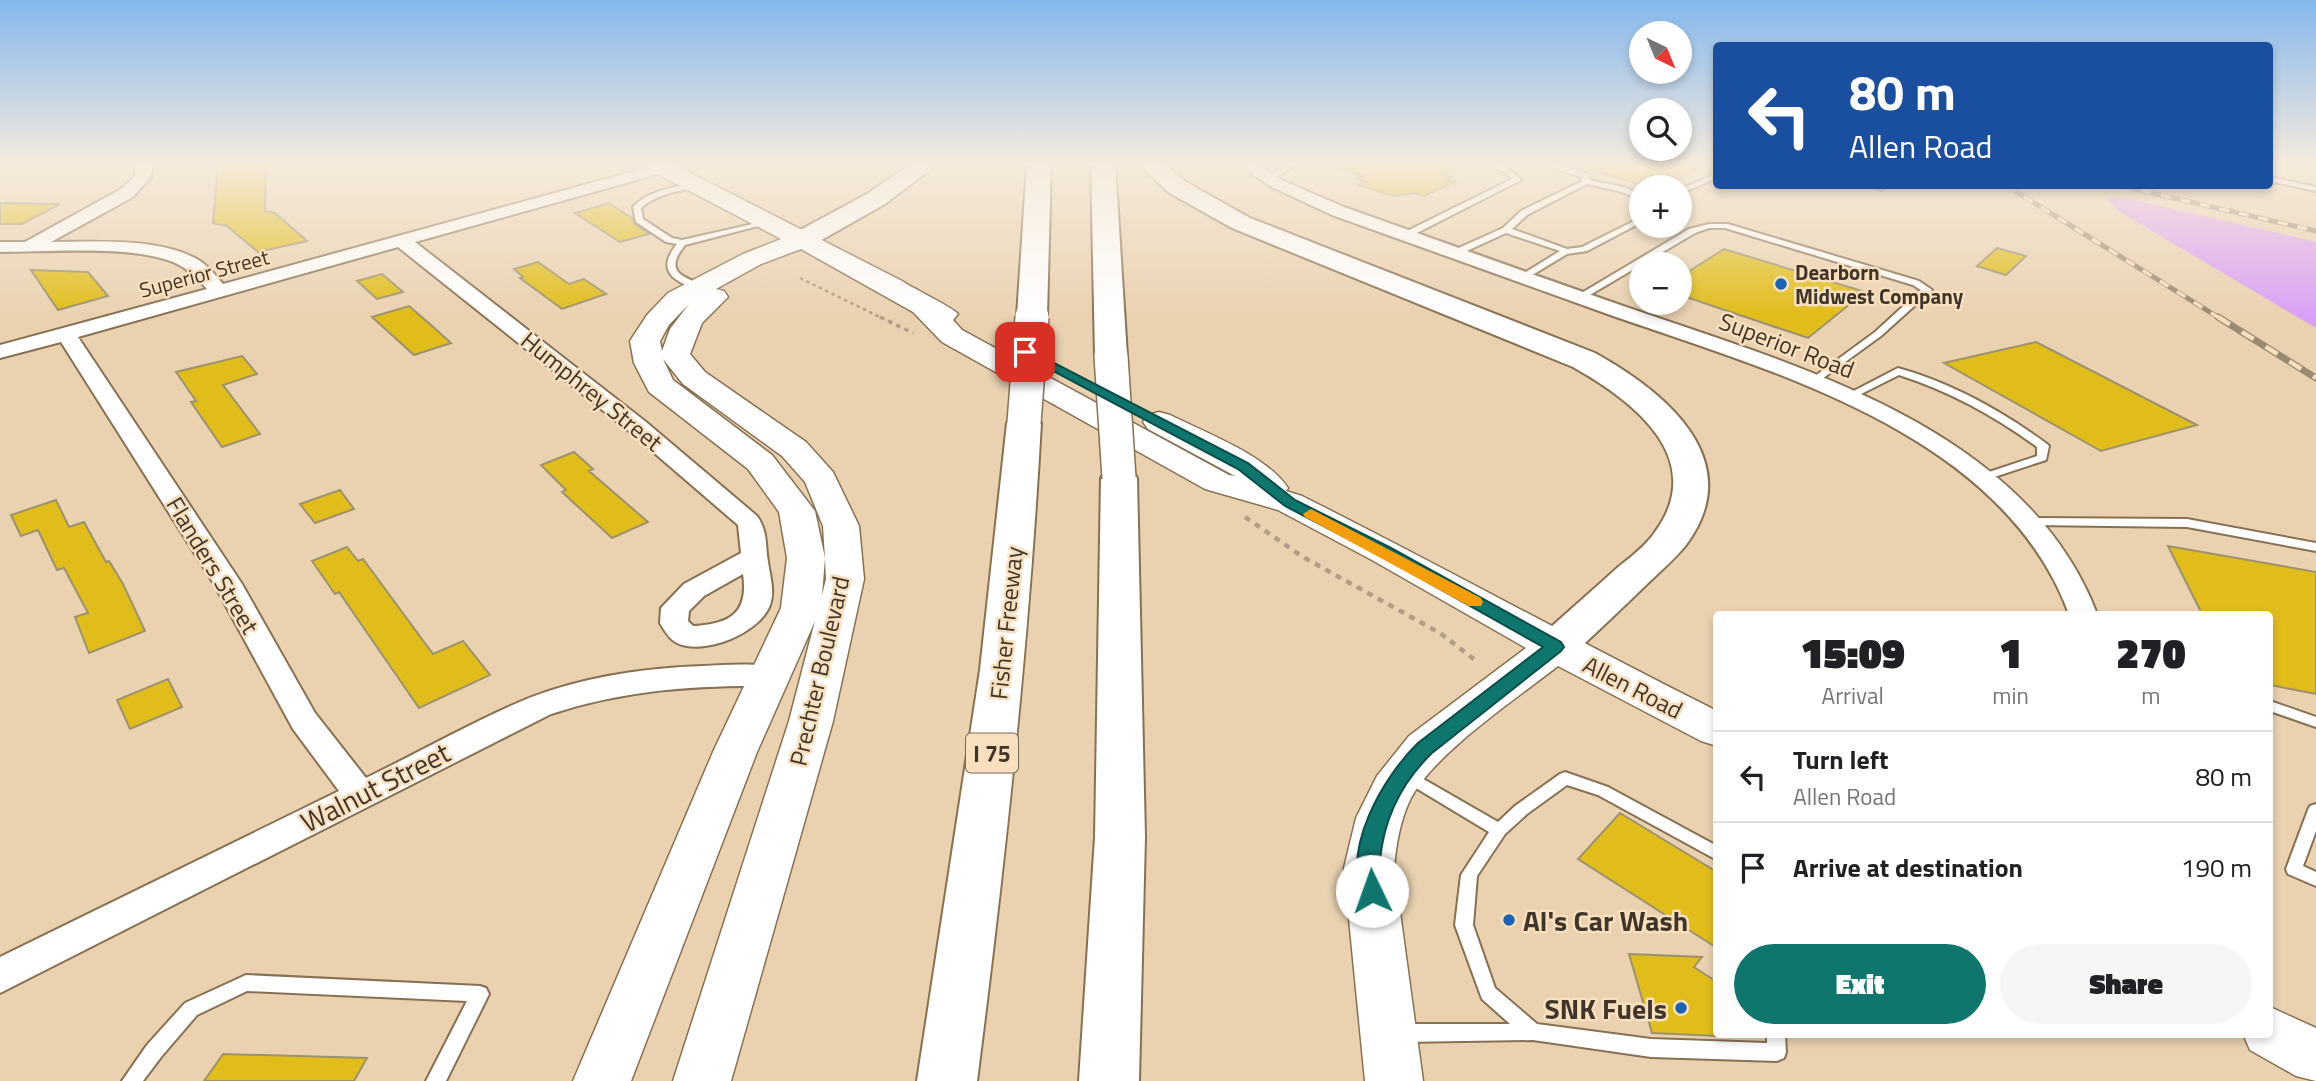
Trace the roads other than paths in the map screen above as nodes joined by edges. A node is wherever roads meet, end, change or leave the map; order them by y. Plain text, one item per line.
1 (90, 213) edge
2 (496, 213) edge
3 (637, 213) edge
4 (748, 213) edge
5 (850, 213) edge
6 (1037, 213) edge
7 (1105, 213) edge
8 (1224, 213) edge
9 (1348, 213) edge
10 (1449, 213) edge
11 (1524, 213) edge
12 (766, 223) junction
13 (1629, 226) edge
14 (1506, 230) junction
15 (1406, 235) junction
16 (402, 241) junction
17 (800, 241) junction
18 (682, 243) junction
19 (0, 247) edge
20 (29, 247) junction
21 (1565, 252) junction
22 (1455, 253) junction
23 (1524, 277) junction
24 (700, 288) junction
25 (220, 292) junction
26 (1580, 297) junction
27 (66, 334) junction
28 (0, 352) edge
29 (1815, 381) junction
30 (1849, 396) junction
31 (1980, 478) junction
32 (2027, 522) junction
33 (2316, 547) edge
34 (754, 557) dead end
35 (2082, 611) edge
36 (1555, 647) junction
37 (771, 676) junction
38 (2273, 707) edge
39 (2316, 722) edge
40 (1713, 728) edge
41 (1403, 772) junction
42 (360, 795) junction
43 (2316, 810) edge
44 (1499, 830) junction
45 (1713, 852) edge
46 (2316, 879) edge
47 (0, 976) edge
48 (1533, 1032) junction
49 (2273, 1034) edge
50 (1776, 1038) edge
51 (1391, 1057) edge
52 (2316, 1057) edge
53 (132, 1081) edge
54 (436, 1081) edge
55 (602, 1081) edge
56 (702, 1081) edge
57 (947, 1081) edge
58 (1109, 1081) edge

1 - 20 street
2 - 16 street, Superior Street
3 - 18 lane
4 - 12 main road, Allen Road
5 - 17 highway
6 - 57 highway, Fisher Freeway / I 75, bridge
7 - 58 highway, bridge
8 - 36 highway
9 - 15 street, Superior Road
10 - 15 lane
11 - 14 lane
12 - 17 main road, Allen Road
12 - 18 lane
13 - 21 lane
14 - 21 lane
14 - 22 lane
15 - 22 street, Superior Road
16 - 25 street, Superior Street
16 - 34 street, Humphrey Street
17 - 24 main road, Prechter Boulevard
17 - 36 main road, Allen Road
17 - 56 main road, Prechter Boulevard
18 - 24 lane
19 - 20 street
20 - 25 street
21 - 23 lane
22 - 23 street, Superior Road
23 - 26 street, Superior Road
24 - 37 main road, Prechter Boulevard
25 - 27 street, Superior Street
26 - 29 street, Superior Road
26 - 29 lane
27 - 28 street, Superior Street
27 - 42 street, Flanders Street
29 - 30 street, Superior Road
30 - 31 street, Superior Road
30 - 31 lane
31 - 32 street, Superior Road
32 - 33 lane
32 - 35 street, Superior Road
36 - 40 main road, Allen Road
36 - 41 main road
37 - 42 street, Walnut Street
37 - 55 main road, Prechter Boulevard
38 - 39 lane
41 - 44 lane
41 - 51 main road
42 - 47 street, Walnut Street
43 - 46 lane
44 - 45 lane
44 - 48 lane
48 - 50 lane
48 - 51 lane
49 - 52 main road
53 - 54 lane

